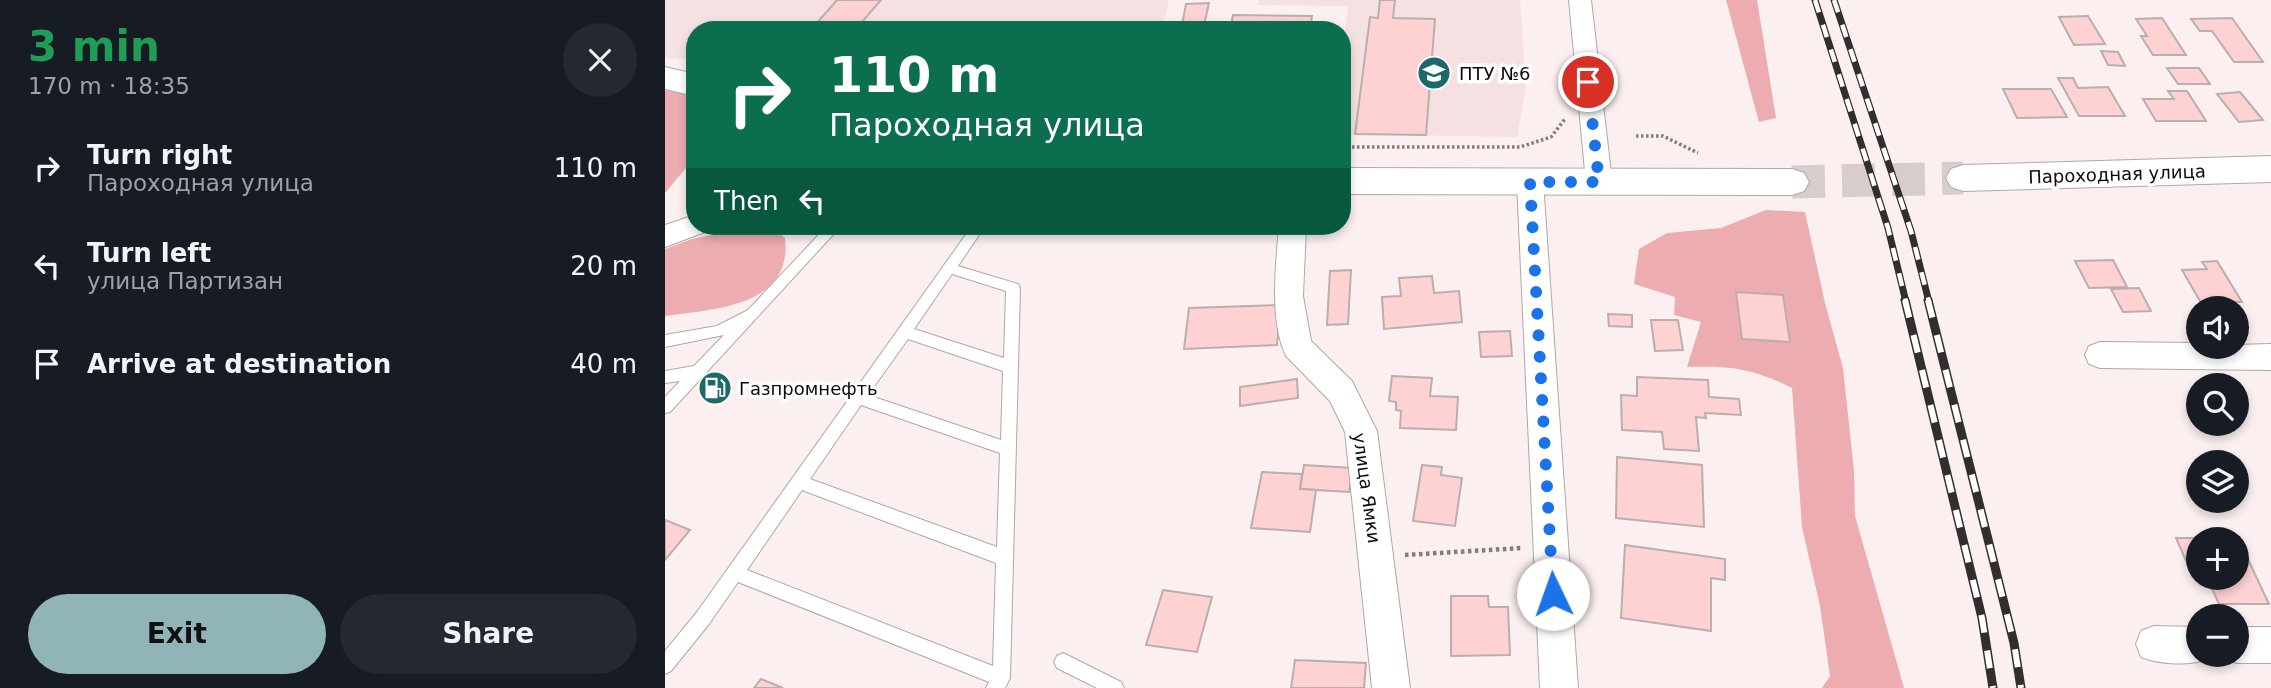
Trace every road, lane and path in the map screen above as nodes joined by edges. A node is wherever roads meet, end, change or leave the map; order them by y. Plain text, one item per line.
1 (1580, 0) edge
2 (665, 78) edge
3 (686, 83) edge
4 (1565, 106) dead end
5 (1351, 147) edge
6 (2271, 169) edge
7 (1963, 178) tunnel mouth
8 (1351, 181) edge
9 (1530, 182) junction
10 (1599, 182) junction
11 (1791, 182) tunnel mouth
12 (686, 228) edge
13 (827, 235) edge
14 (973, 235) edge
15 (1291, 235) edge
16 (665, 236) edge
17 (949, 268) junction
18 (753, 314) junction
19 (905, 332) junction
20 (665, 341) edge
21 (2100, 355) dead end
22 (2271, 357) edge
23 (1011, 367) junction
24 (698, 372) junction
25 (665, 377) edge
26 (858, 398) junction
27 (665, 407) edge
28 (1008, 449) junction
29 (799, 482) junction
30 (1551, 547) junction
31 (1376, 556) junction
32 (1005, 558) junction
33 (735, 573) junction
34 (2154, 644) dead end
35 (2186, 645) edge
36 (2249, 645) edge
37 (2271, 645) edge
38 (1063, 662) dead end
39 (665, 665) edge
40 (998, 683) edge
41 (1115, 688) edge
42 (1391, 688) edge
43 (1559, 688) edge

1 - 10 street
2 - 3 main road
4 - 5 path
6 - 7 main road, Пароходная улица
8 - 9 main road
9 - 10 main road
9 - 30 street
10 - 11 main road
12 - 16 street
13 - 18 lane
14 - 17 lane
15 - 31 street, улица Ямки
17 - 19 lane
17 - 23 lane
18 - 20 lane
18 - 24 lane
19 - 23 lane
19 - 26 lane
21 - 22 street
23 - 28 lane
24 - 25 lane
24 - 27 lane
26 - 28 lane
26 - 29 lane
28 - 32 lane
29 - 32 lane
29 - 33 lane
30 - 31 path
30 - 43 street
31 - 42 street, улица Ямки
32 - 40 lane
33 - 39 lane
33 - 40 lane
34 - 35 street
36 - 37 street
38 - 41 lane

